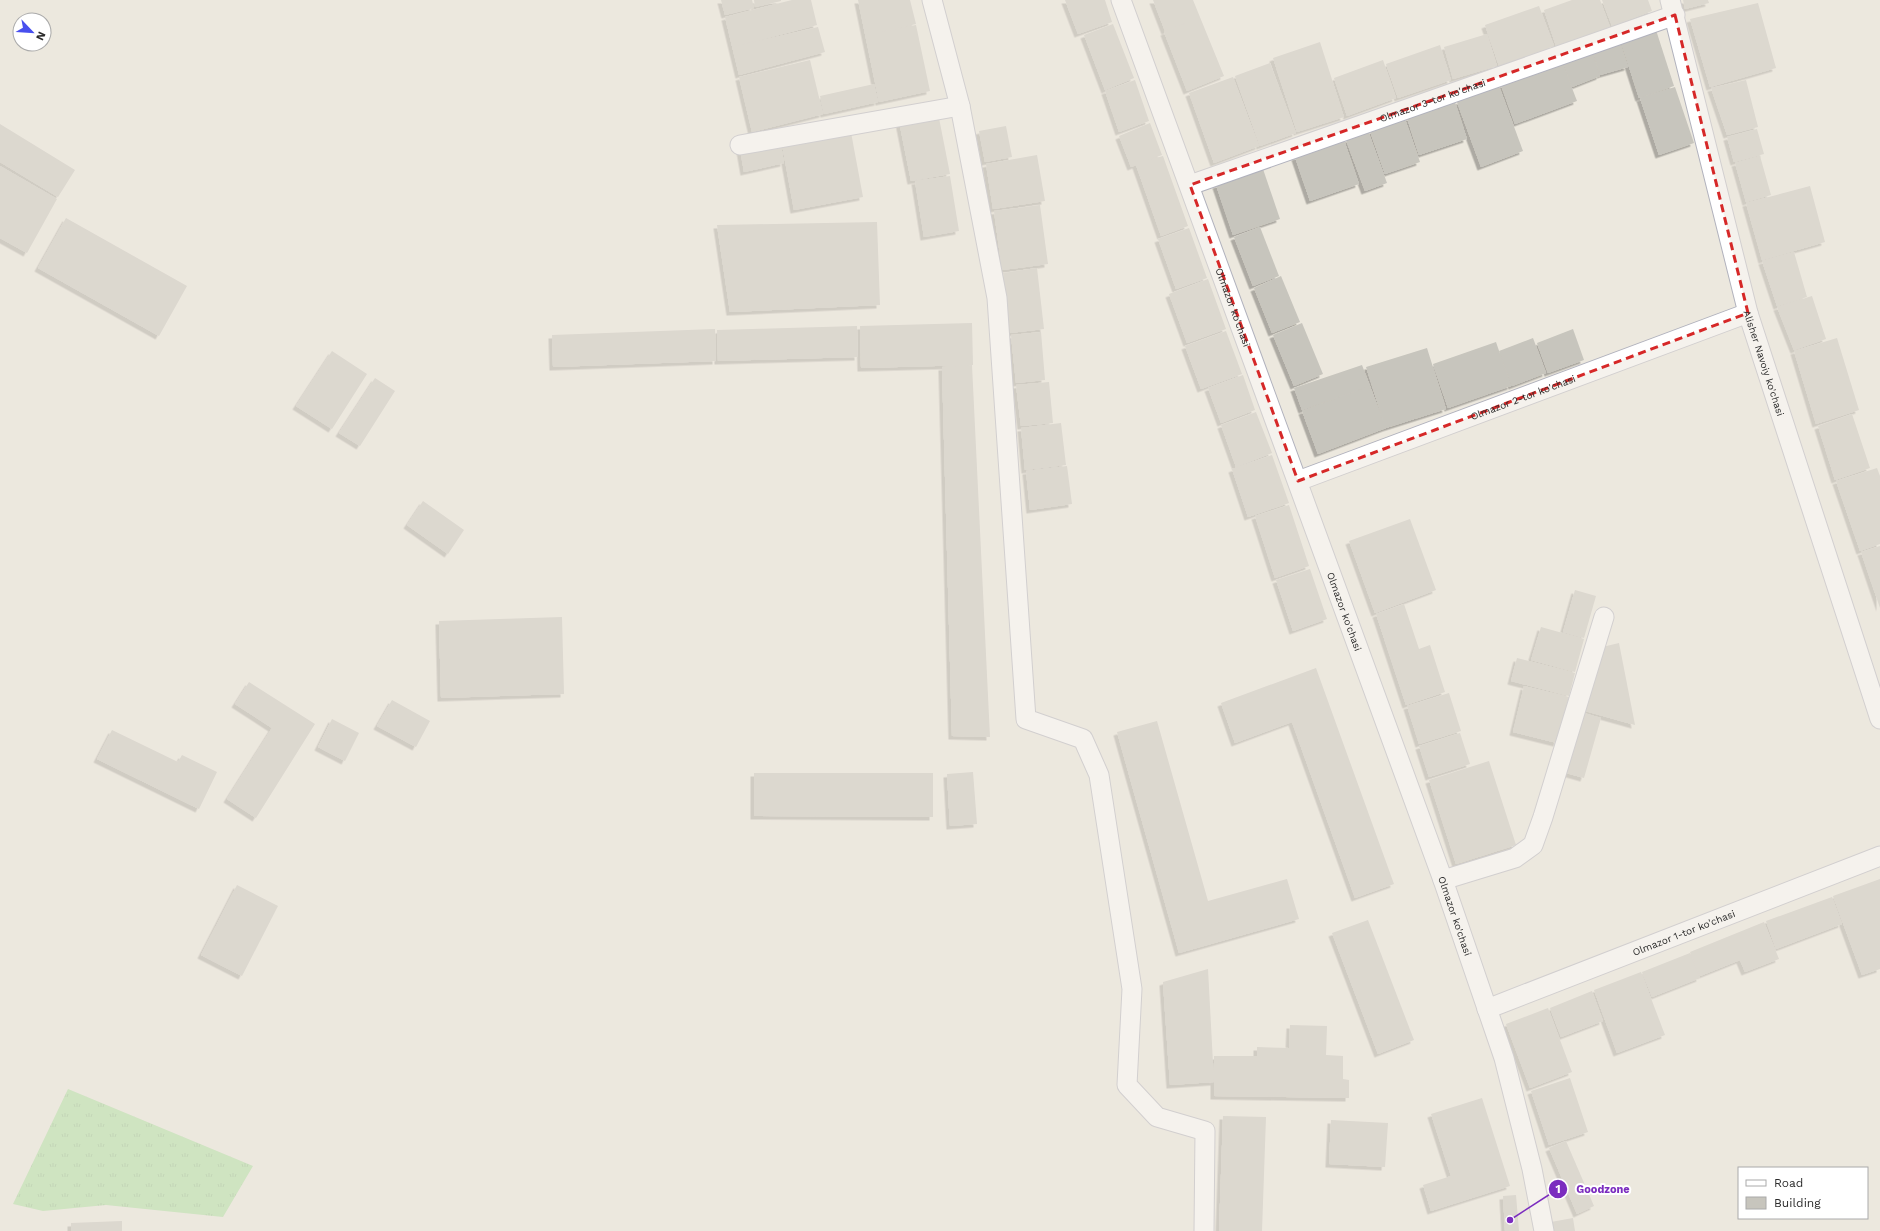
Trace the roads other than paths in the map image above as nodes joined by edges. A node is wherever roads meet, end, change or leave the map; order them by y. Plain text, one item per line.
1 (932, 0) edge
2 (1121, 0) edge
3 (1673, 8) edge
4 (960, 106) junction
5 (740, 145) dead end
6 (1190, 185) junction
7 (1748, 313) junction
8 (1298, 481) junction
9 (1604, 617) dead end
10 (1880, 719) edge
11 (1880, 856) edge
12 (1443, 880) junction
13 (1487, 1009) junction
14 (1204, 1231) edge
15 (1544, 1231) edge

1 - 4 street
2 - 6 street, Olmazor ko'chasi
3 - 6 street, Olmazor 3-tor ko'chasi
3 - 7 street, Alisher Navoiy ko'chasi
4 - 5 street
4 - 14 street
6 - 8 street, Olmazor ko'chasi
7 - 8 street, Olmazor 2-tor ko'chasi
7 - 10 street, Alisher Navoiy ko'chasi
8 - 12 street, Olmazor ko'chasi
9 - 12 street
11 - 13 street, Olmazor 1-tor ko'chasi
12 - 13 street, Olmazor ko'chasi
13 - 15 street, Olmazor ko'chasi

